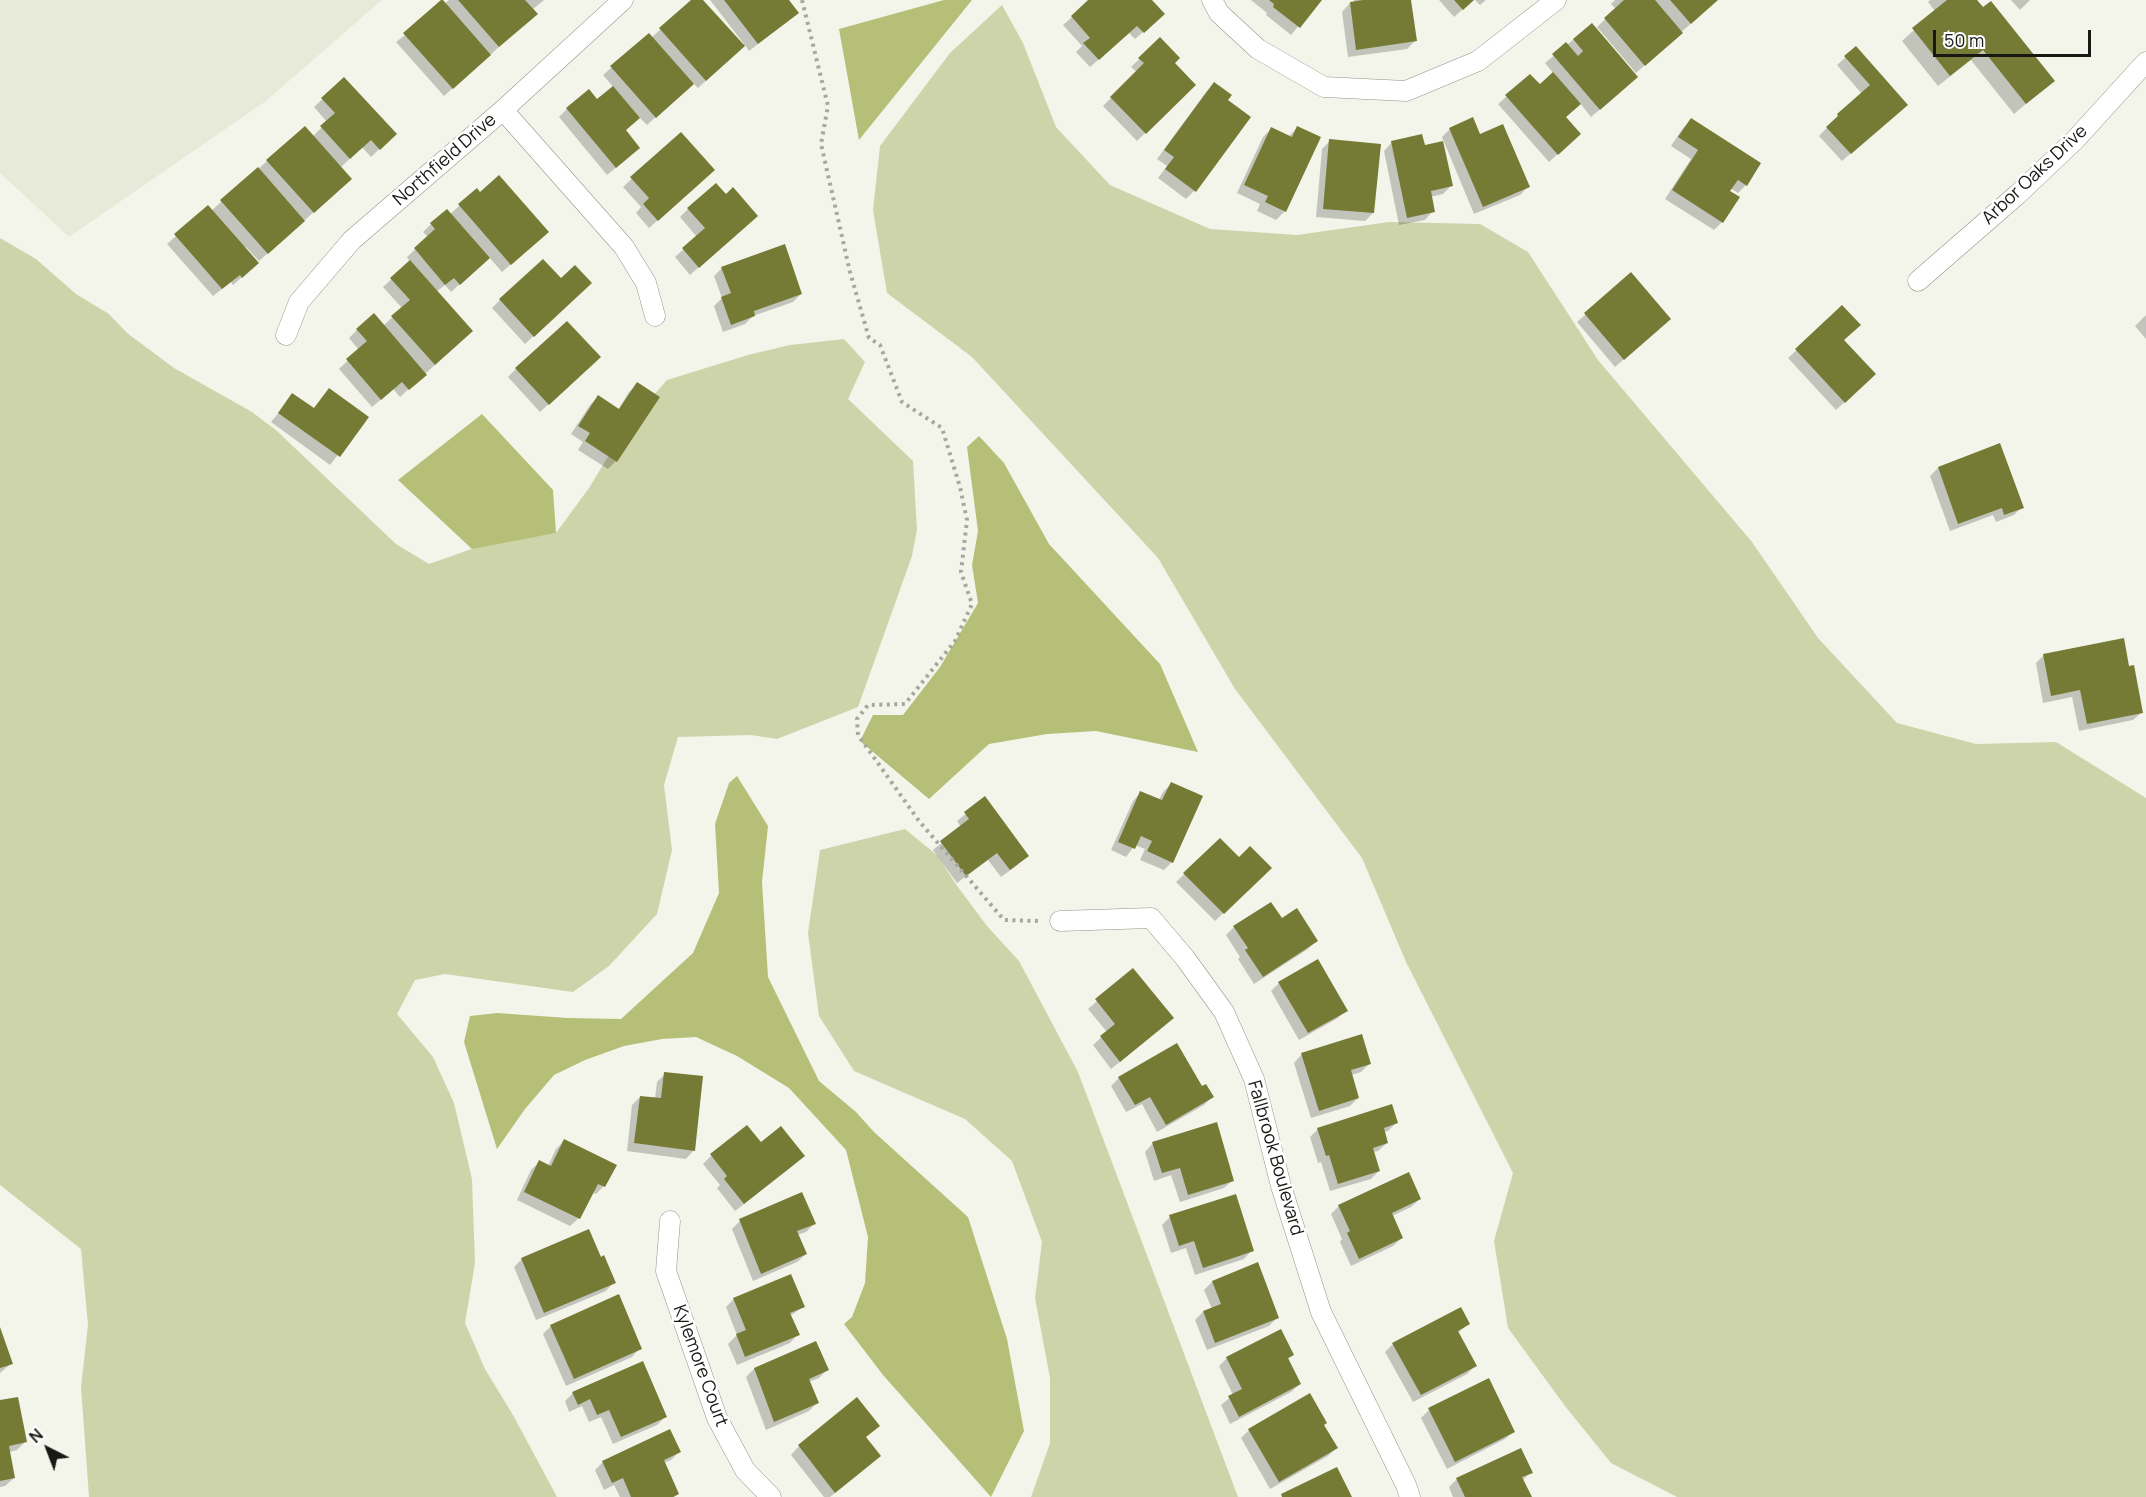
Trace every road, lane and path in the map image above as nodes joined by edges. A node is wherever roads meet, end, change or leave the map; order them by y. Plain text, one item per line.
1 (623, 0) edge
2 (802, 0) edge
3 (1212, 0) edge
4 (1556, 0) edge
5 (2146, 62) edge
6 (503, 110) junction
7 (1918, 281) dead end
8 (656, 316) dead end
9 (286, 335) dead end
10 (1060, 921) joint
11 (670, 1221) dead end
12 (771, 1497) edge
13 (1410, 1497) edge

1 - 6 street, Northfield Drive
2 - 10 path
3 - 4 street
5 - 7 street, Arbor Oaks Drive
6 - 8 street
6 - 9 street, Northfield Drive
10 - 13 street, Fallbrook Boulevard
11 - 12 street, Kylemore Court

